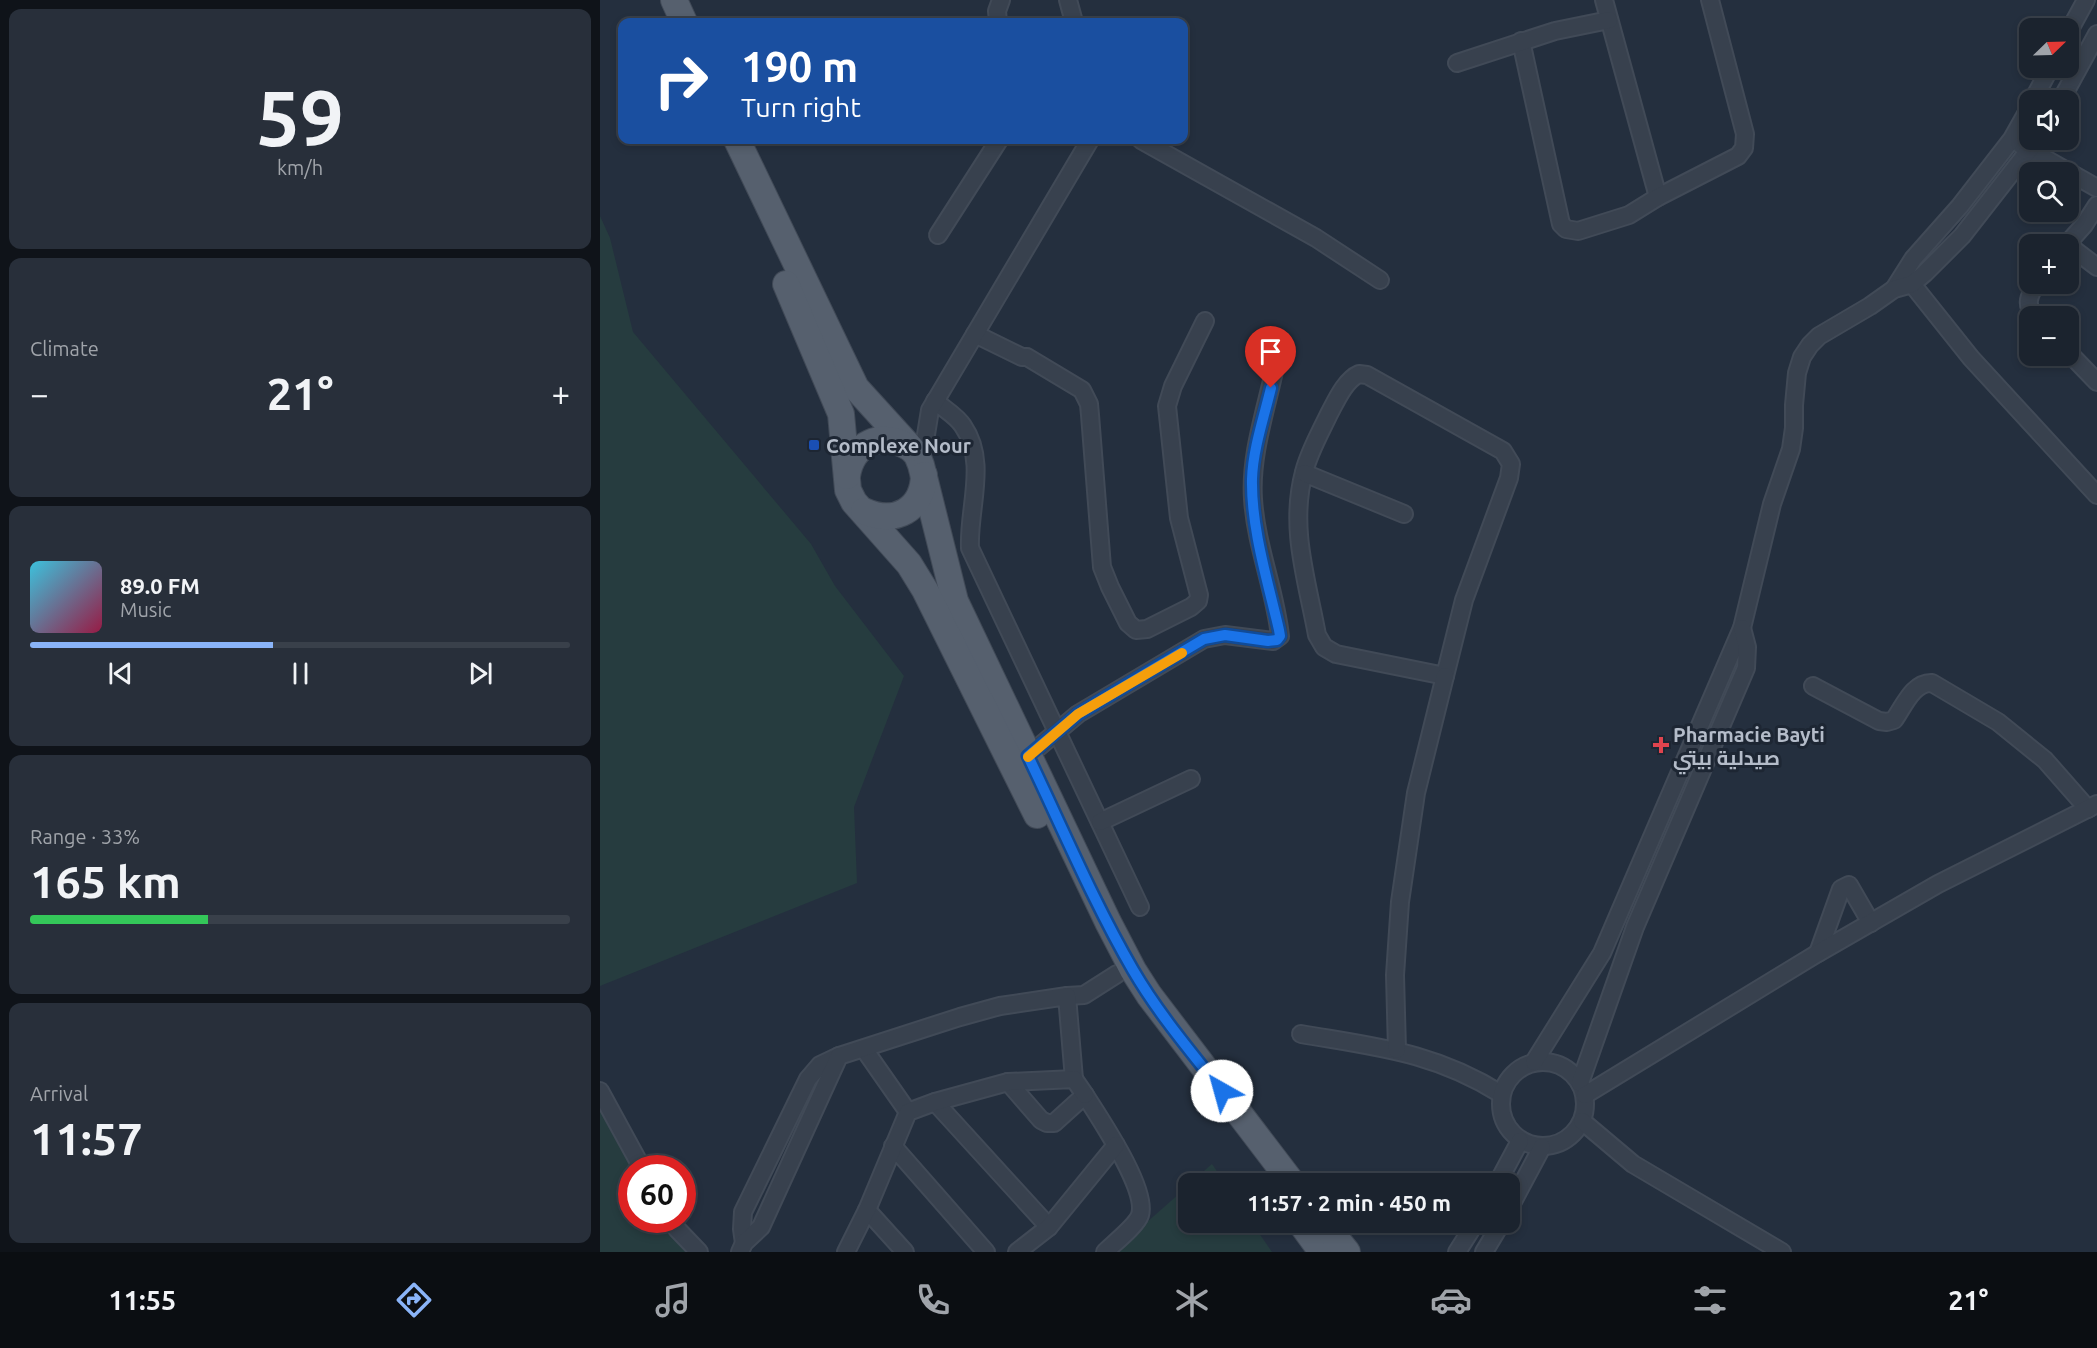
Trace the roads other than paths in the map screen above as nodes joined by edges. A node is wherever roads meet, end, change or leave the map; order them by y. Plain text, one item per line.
1 (656, 0) edge
2 (674, 0) edge
3 (1001, 0) edge
4 (1068, 0) edge
5 (1604, 0) edge
6 (1710, 0) edge
7 (2086, 0) edge
8 (664, 18) edge
9 (682, 18) edge
10 (998, 18) edge
11 (1073, 18) edge
12 (2076, 18) edge
13 (1609, 20) junction
14 (2097, 34) edge
15 (1521, 41) junction
16 (1457, 63) dead end
17 (2066, 90) edge
18 (2019, 127) edge
19 (2012, 139) junction
20 (2019, 141) edge
21 (720, 144) edge
22 (738, 144) edge
23 (996, 144) edge
24 (1088, 144) edge
25 (1148, 144) edge
26 (2029, 150) edge
27 (2040, 150) edge
28 (2097, 188) edge
29 (1658, 197) junction
30 (2097, 206) edge
31 (2077, 234) edge
32 (938, 235) dead end
33 (2079, 253) edge
34 (2097, 267) edge
35 (1380, 280) dead end
36 (1912, 284) junction
37 (1894, 289) junction
38 (1204, 321) dead end
39 (979, 329) junction
40 (2079, 363) edge
41 (1275, 367) dead end
42 (2097, 382) edge
43 (935, 401) junction
44 (917, 460) junction
45 (1304, 473) junction
46 (846, 476) junction
47 (2097, 495) edge
48 (864, 511) junction
49 (1404, 514) dead end
50 (1742, 628) junction
51 (1445, 676) junction
52 (1813, 686) dead end
53 (1700, 721) junction
54 (1058, 731) junction
55 (1718, 731) junction
56 (1028, 756) junction
57 (1191, 778) dead end
58 (2092, 807) edge
59 (1100, 822) junction
60 (1140, 907) dead end
61 (1871, 923) junction
62 (1818, 953) junction
63 (1117, 974) junction
64 (1066, 996) junction
65 (1301, 1034) dead end
66 (864, 1049) junction
67 (1397, 1050) junction
68 (1534, 1062) junction
69 (1074, 1079) junction
70 (1008, 1082) junction
71 (1582, 1089) junction
72 (600, 1091) edge
73 (1501, 1094) junction
74 (1085, 1095) junction
75 (935, 1102) junction
76 (909, 1112) junction
77 (1582, 1121) junction
78 (1520, 1141) junction
79 (1116, 1145) junction
80 (893, 1146) junction
81 (1542, 1147) junction
82 (635, 1155) edge
83 (1262, 1173) edge
84 (1285, 1173) edge
85 (1503, 1173) edge
86 (1520, 1188) edge
87 (867, 1210) junction
88 (1049, 1227) junction
89 (681, 1233) edge
90 (1308, 1233) edge
91 (1332, 1233) edge
92 (1469, 1233) edge
93 (1495, 1233) edge
94 (742, 1247) edge
95 (699, 1252) edge
96 (846, 1252) edge
97 (905, 1252) edge
98 (986, 1252) edge
99 (1017, 1252) edge
100 (1105, 1252) edge
101 (1322, 1252) edge
102 (1347, 1252) edge
103 (1457, 1252) edge
104 (1484, 1252) edge
105 (1782, 1252) edge

1 - 8 main road
2 - 9 main road
3 - 10 street
4 - 11 street
5 - 13 street
6 - 29 street
7 - 12 street
13 - 15 street
13 - 29 street
14 - 17 street
15 - 16 street
15 - 29 street
18 - 19 street
19 - 20 street
19 - 37 street
21 - 46 main road
22 - 44 main road
23 - 32 street
24 - 39 street
25 - 35 street
26 - 36 street
27 - 28 street
30 - 31 street
33 - 34 street
36 - 37 street
36 - 47 street
37 - 50 street
38 - 39 street
39 - 43 street
40 - 42 street
41 - 54 street
43 - 44 street
43 - 54 street
44 - 46 main road
44 - 48 main road
44 - 56 main road
45 - 49 street
45 - 51 street
45 - 51 street
46 - 48 main road
48 - 63 main road
50 - 53 street
50 - 55 street
51 - 67 street
52 - 58 street
53 - 55 street
53 - 68 street
54 - 56 street
54 - 59 street
55 - 71 street
56 - 84 main road
57 - 59 street
58 - 61 street
59 - 60 street
61 - 62 street
61 - 62 street
62 - 71 street
63 - 64 street
63 - 83 main road
64 - 66 street
64 - 69 street
65 - 67 street
66 - 76 street
66 - 94 street
67 - 73 street
68 - 71 street
68 - 73 street
69 - 70 street
69 - 74 street
70 - 74 street
70 - 75 street
71 - 77 street
72 - 82 street
73 - 78 street
74 - 79 street
75 - 76 street
75 - 88 street
76 - 80 street
77 - 81 street
77 - 105 street
78 - 81 street
78 - 85 street
79 - 88 street
79 - 100 street
80 - 87 street
80 - 98 street
81 - 86 street
87 - 96 street
87 - 97 street
88 - 99 street
89 - 95 street
90 - 101 main road
91 - 102 main road
92 - 103 street
93 - 104 street

